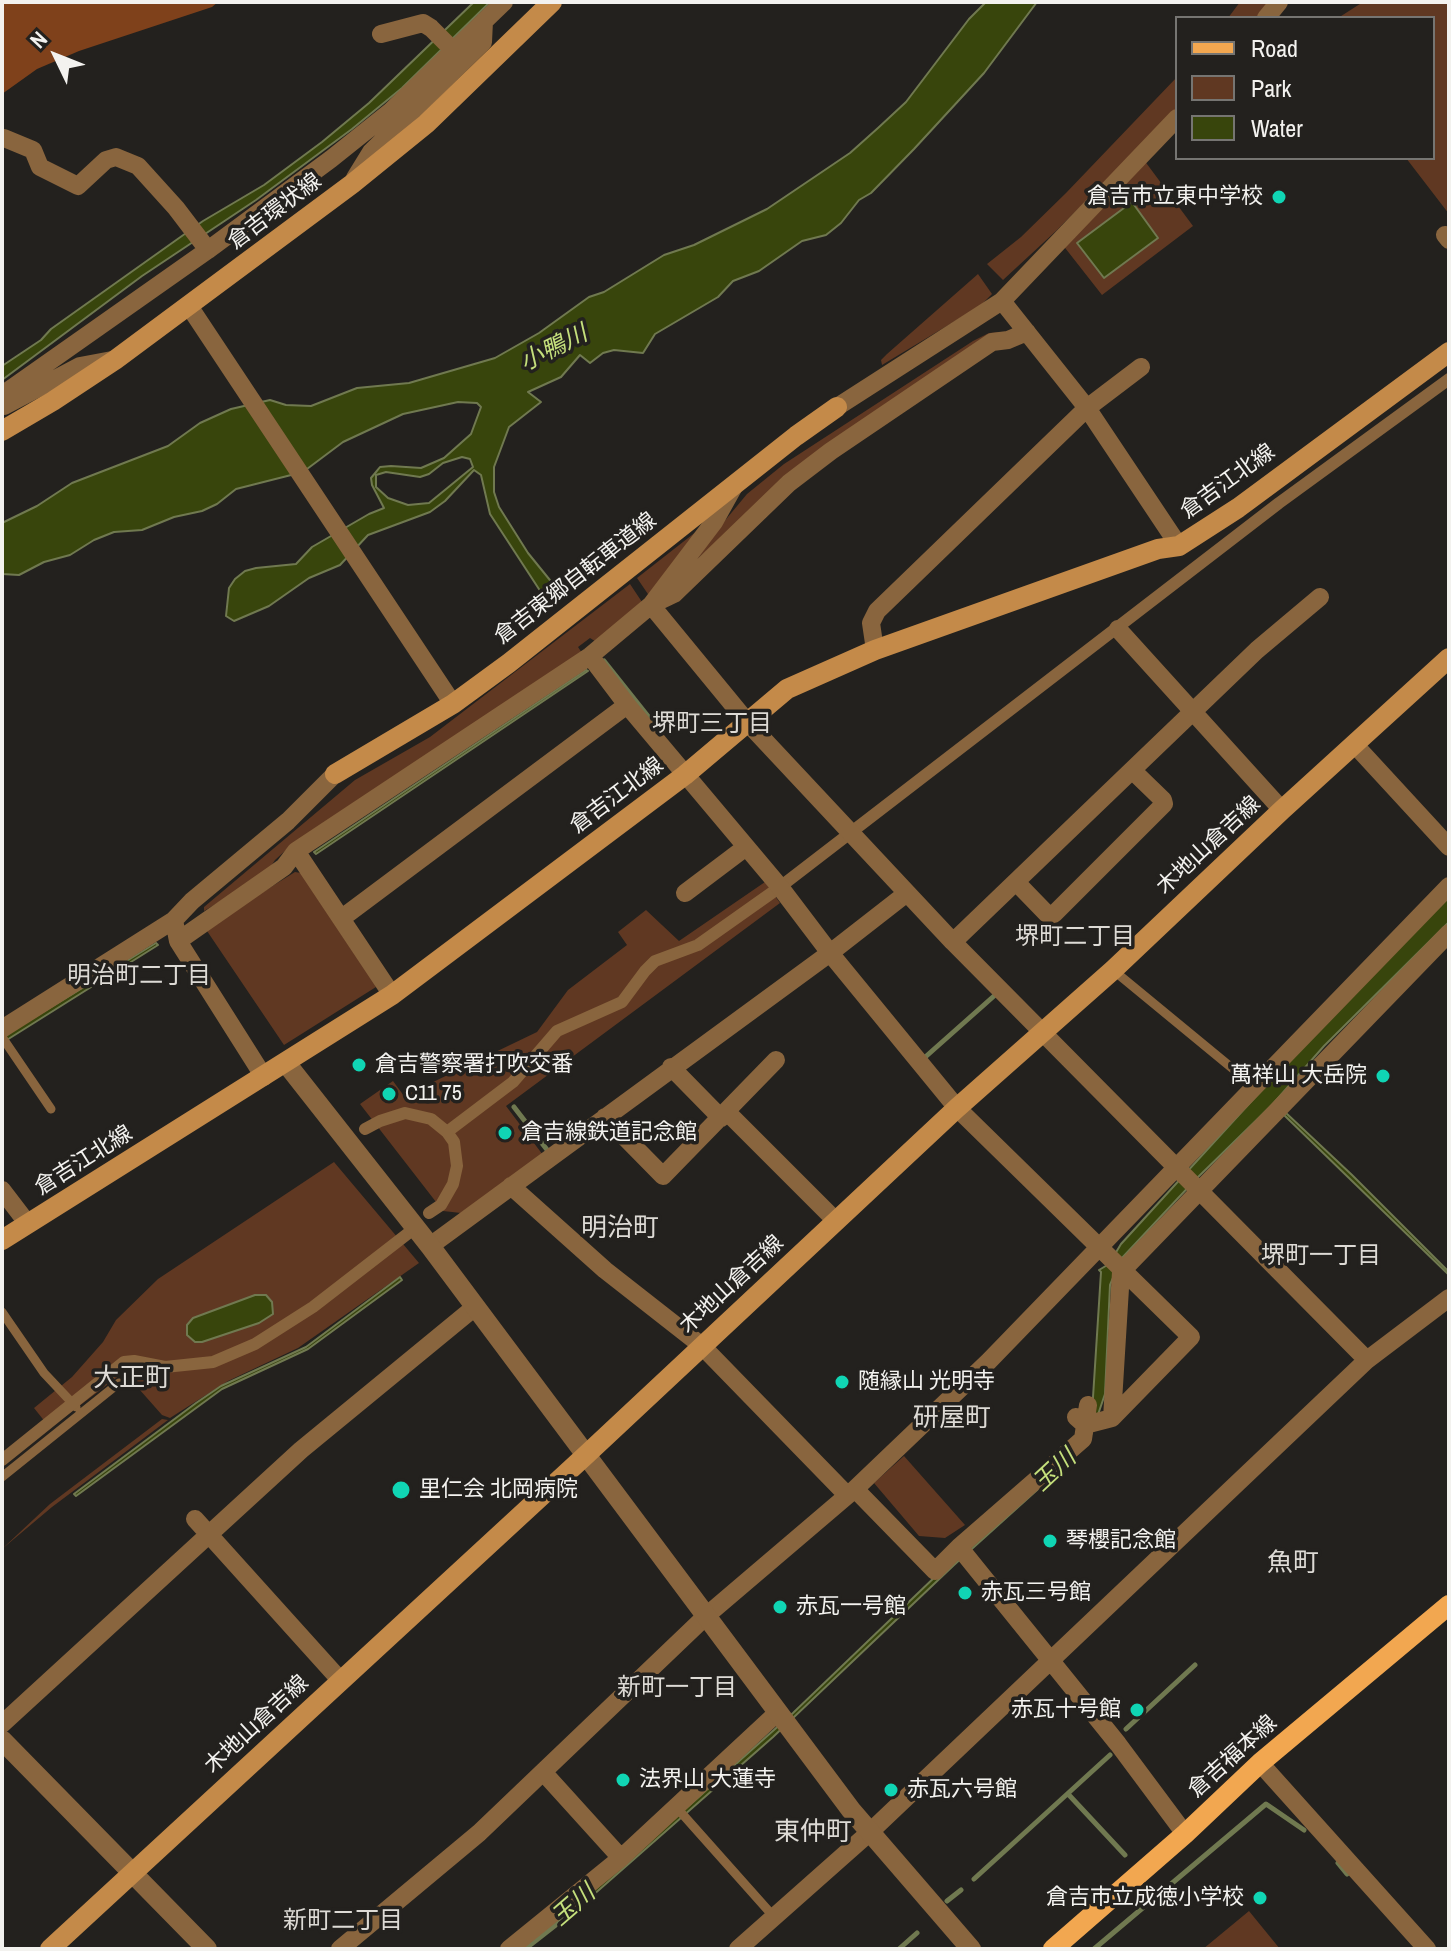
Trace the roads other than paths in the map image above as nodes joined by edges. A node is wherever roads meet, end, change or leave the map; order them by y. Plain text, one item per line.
1 (504, 2) edge
2 (552, 2) edge
3 (484, 21) junction
4 (381, 34) dead end
5 (453, 50) junction
6 (1175, 120) edge
7 (4, 138) dead end
8 (352, 184) junction
9 (208, 250) junction
10 (1002, 301) junction
11 (193, 312) junction
12 (1027, 332) junction
13 (1449, 352) edge
14 (115, 360) junction
15 (1141, 367) dead end
16 (1449, 379) edge
17 (2, 395) edge
18 (2, 407) edge
19 (837, 407) joint
20 (1087, 408) junction
21 (2, 431) edge
22 (734, 486) junction
23 (1179, 546) junction
24 (1320, 597) dead end
25 (651, 605) junction
26 (1118, 629) junction
27 (875, 650) junction
28 (590, 656) junction
29 (1449, 658) edge
30 (453, 704) junction
31 (627, 705) junction
32 (1192, 713) junction
33 (748, 723) junction
34 (1355, 745) junction
35 (1132, 770) junction
36 (335, 774) joint
37 (685, 775) junction
38 (1282, 810) junction
39 (851, 833) junction
40 (746, 847) junction
41 (1449, 847) edge
42 (296, 851) junction
43 (1016, 882) junction
44 (1449, 886) edge
45 (780, 887) junction
46 (685, 893) dead end
47 (907, 893) junction
48 (342, 918) junction
49 (174, 920) junction
50 (1449, 933) edge
51 (178, 941) junction
52 (953, 942) junction
53 (830, 953) junction
54 (1113, 970) junction
55 (392, 995) junction
56 (2, 1029) edge
57 (1042, 1032) junction
58 (2, 1037) edge
59 (776, 1060) dead end
60 (286, 1063) junction
61 (671, 1067) junction
62 (264, 1077) junction
63 (1255, 1087) junction
64 (957, 1108) junction
65 (51, 1109) dead end
66 (724, 1115) junction
67 (605, 1117) junction
68 (365, 1129) dead end
69 (447, 1132) junction
70 (1177, 1168) junction
71 (511, 1186) junction
72 (2, 1190) edge
73 (1198, 1191) junction
74 (422, 1220) junction
75 (836, 1221) junction
76 (28, 1224) junction
77 (2, 1240) edge
78 (430, 1246) junction
79 (1100, 1248) junction
80 (1121, 1272) junction
81 (1449, 1298) edge
82 (475, 1307) junction
83 (2, 1312) edge
84 (702, 1346) junction
85 (1367, 1360) junction
86 (119, 1383) dead end
87 (71, 1402) junction
88 (82, 1413) junction
89 (1112, 1418) junction
90 (586, 1455) junction
91 (2, 1460) edge
92 (2, 1477) edge
93 (851, 1492) junction
94 (195, 1519) dead end
95 (208, 1533) junction
96 (959, 1547) junction
97 (1449, 1605) edge
98 (706, 1616) junction
99 (1051, 1661) junction
100 (341, 1681) junction
101 (777, 1713) junction
102 (2, 1724) edge
103 (2, 1740) edge
104 (1260, 1763) junction
105 (544, 1773) junction
106 (677, 1808) junction
107 (870, 1832) junction
108 (1185, 1834) junction
109 (621, 1858) junction
110 (131, 1874) junction
111 (774, 1917) junction
112 (50, 1949) edge
113 (207, 1949) edge
114 (340, 1949) edge
115 (509, 1949) edge
116 (738, 1949) edge
117 (971, 1949) edge
118 (1053, 1949) edge
119 (1427, 1949) edge

1 - 3 street
2 - 8 main road, 倉吉環状線
3 - 5 street
3 - 8 street
4 - 5 street
5 - 9 street
6 - 10 street
7 - 9 street
8 - 11 main road, 倉吉環状線
9 - 17 street
10 - 12 street
10 - 19 street
11 - 14 main road, 倉吉環状線
11 - 30 street
12 - 20 street
12 - 25 street
13 - 23 main road, 倉吉江北線
14 - 18 street
14 - 21 main road, 倉吉環状線
15 - 20 street
16 - 26 street
19 - 22 main road, 倉吉東郷自転車道線
20 - 23 street
20 - 27 street
22 - 25 street
22 - 30 main road, 倉吉東郷自転車道線
23 - 27 main road, 倉吉江北線
24 - 32 street
25 - 28 street
25 - 33 street
26 - 32 street
26 - 39 street
27 - 33 main road, 倉吉江北線
28 - 31 street
28 - 42 street
29 - 34 main road, 木地山倉吉線
30 - 36 main road, 倉吉東郷自転車道線
31 - 37 street
31 - 48 street
32 - 35 street
32 - 38 street
33 - 37 main road, 倉吉江北線
33 - 39 street
34 - 38 main road, 木地山倉吉線
34 - 41 street
35 - 43 street
35 - 43 street
36 - 49 street
37 - 40 street
37 - 55 main road, 倉吉江北線
38 - 54 main road, 木地山倉吉線
39 - 45 street
39 - 47 street
40 - 45 street
40 - 46 street
42 - 48 street
42 - 51 street
43 - 52 street
44 - 63 street
45 - 53 street
45 - 69 street
47 - 52 street
47 - 53 street
48 - 55 street
49 - 51 street
49 - 56 street
50 - 73 street
51 - 62 street
52 - 57 street
53 - 61 street
53 - 64 street
54 - 57 main road, 木地山倉吉線
54 - 63 lane
55 - 60 main road, 倉吉江北線
57 - 64 main road, 木地山倉吉線
57 - 70 street
58 - 65 lane
59 - 66 street
60 - 62 main road, 倉吉江北線
60 - 74 street
61 - 66 street
61 - 67 street
62 - 76 main road, 倉吉江北線
63 - 70 street
64 - 75 main road, 木地山倉吉線
64 - 79 street
66 - 67 street
66 - 75 street
67 - 71 street
68 - 69 street
69 - 74 street
70 - 73 street
70 - 79 street
71 - 78 street
71 - 84 street
72 - 76 street
73 - 80 street
73 - 85 street
74 - 78 street
74 - 87 street
75 - 84 main road, 木地山倉吉線
76 - 77 main road, 倉吉江北線
78 - 82 street
79 - 80 street
79 - 93 street
80 - 89 street
80 - 89 street
81 - 85 street
82 - 90 street
82 - 95 street
83 - 87 lane
84 - 90 main road, 木地山倉吉線
84 - 93 street
85 - 99 street
86 - 88 lane
87 - 88 lane
87 - 91 street
88 - 92 lane
89 - 96 street
90 - 98 street
90 - 100 main road, 木地山倉吉線
93 - 96 street
93 - 98 street
94 - 95 street
95 - 100 street
95 - 102 street
96 - 99 street
97 - 104 main road, 倉吉福本線
98 - 101 street
98 - 105 street
99 - 107 street
99 - 108 street
100 - 110 main road, 木地山倉吉線
101 - 106 street
101 - 107 street
103 - 110 street
104 - 108 main road, 倉吉福本線
104 - 119 street
105 - 109 street
105 - 114 street
106 - 109 street
106 - 111 lane
107 - 111 street
107 - 117 street
108 - 118 main road, 倉吉福本線
109 - 115 street
110 - 112 main road, 木地山倉吉線
110 - 113 street
111 - 116 street

